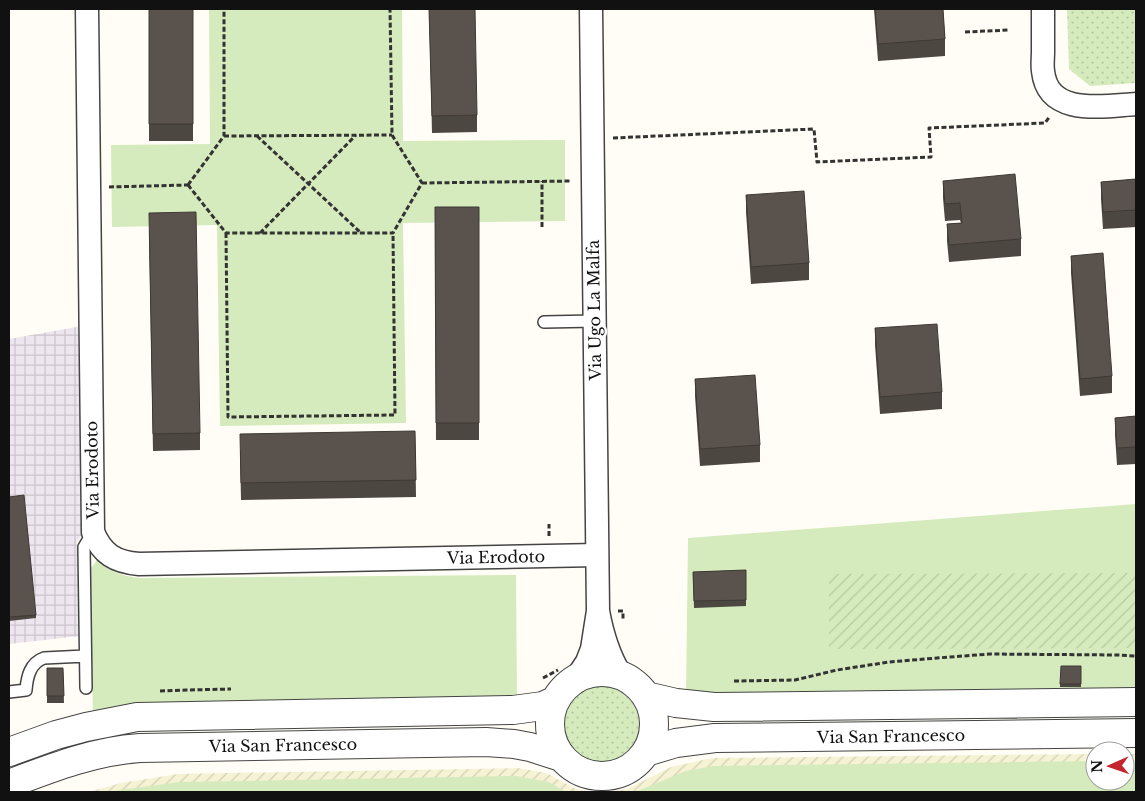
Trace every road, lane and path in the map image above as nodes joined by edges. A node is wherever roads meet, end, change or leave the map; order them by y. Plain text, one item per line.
1 (87, 9) edge
2 (224, 9) edge
3 (390, 9) edge
4 (591, 9) edge
5 (1043, 9) edge
6 (1009, 30) dead end
7 (965, 32) dead end
8 (1060, 101) junction
9 (1136, 104) edge
10 (356, 135) junction
11 (392, 135) junction
12 (224, 136) junction
13 (257, 136) junction
14 (592, 139) junction
15 (542, 181) junction
16 (593, 181) junction
17 (422, 183) junction
18 (307, 184) junction
19 (188, 185) junction
20 (107, 187) dead end
21 (542, 227) dead end
22 (260, 233) junction
23 (360, 233) junction
24 (393, 233) junction
25 (226, 234) junction
26 (595, 321) junction
27 (544, 322) dead end
28 (93, 532) junction
29 (597, 555) junction
30 (598, 611) junction
31 (85, 656) junction
32 (620, 674) junction
33 (577, 677) junction
34 (86, 688) dead end
35 (9, 692) edge
36 (646, 696) junction
37 (554, 701) junction
38 (1136, 702) edge
39 (1136, 733) edge
40 (9, 752) edge
41 (646, 752) junction
42 (561, 757) junction
43 (9, 784) edge

1 - 28 street, Via Erodoto
2 - 12 path
3 - 11 path
4 - 14 street, Via Ugo La Malfa
5 - 8 street
6 - 7 path
8 - 9 street
8 - 14 path
10 - 11 path
10 - 13 path
10 - 18 path
11 - 17 path
12 - 13 path
12 - 19 path
13 - 18 path
14 - 16 street, Via Ugo La Malfa
15 - 16 path
15 - 17 path
15 - 21 path
16 - 26 street, Via Ugo La Malfa
17 - 24 path
18 - 22 path
18 - 23 path
19 - 20 path
19 - 25 path
22 - 23 path
22 - 25 path
23 - 24 path
24 - 25 path
26 - 27 lane
26 - 29 street, Via Ugo La Malfa
28 - 29 street, Via Erodoto
28 - 31 lane
29 - 30 street, Via Ugo La Malfa
30 - 32 street, Via Ugo La Malfa
30 - 33 street, Via Ugo La Malfa
31 - 34 lane
31 - 35 lane
32 - 33 street
32 - 36 street
33 - 37 street
36 - 38 street, Via San Francesco
36 - 41 street
37 - 40 street, Via San Francesco
37 - 42 street
39 - 41 street, Via San Francesco
41 - 42 street
42 - 43 street, Via San Francesco

